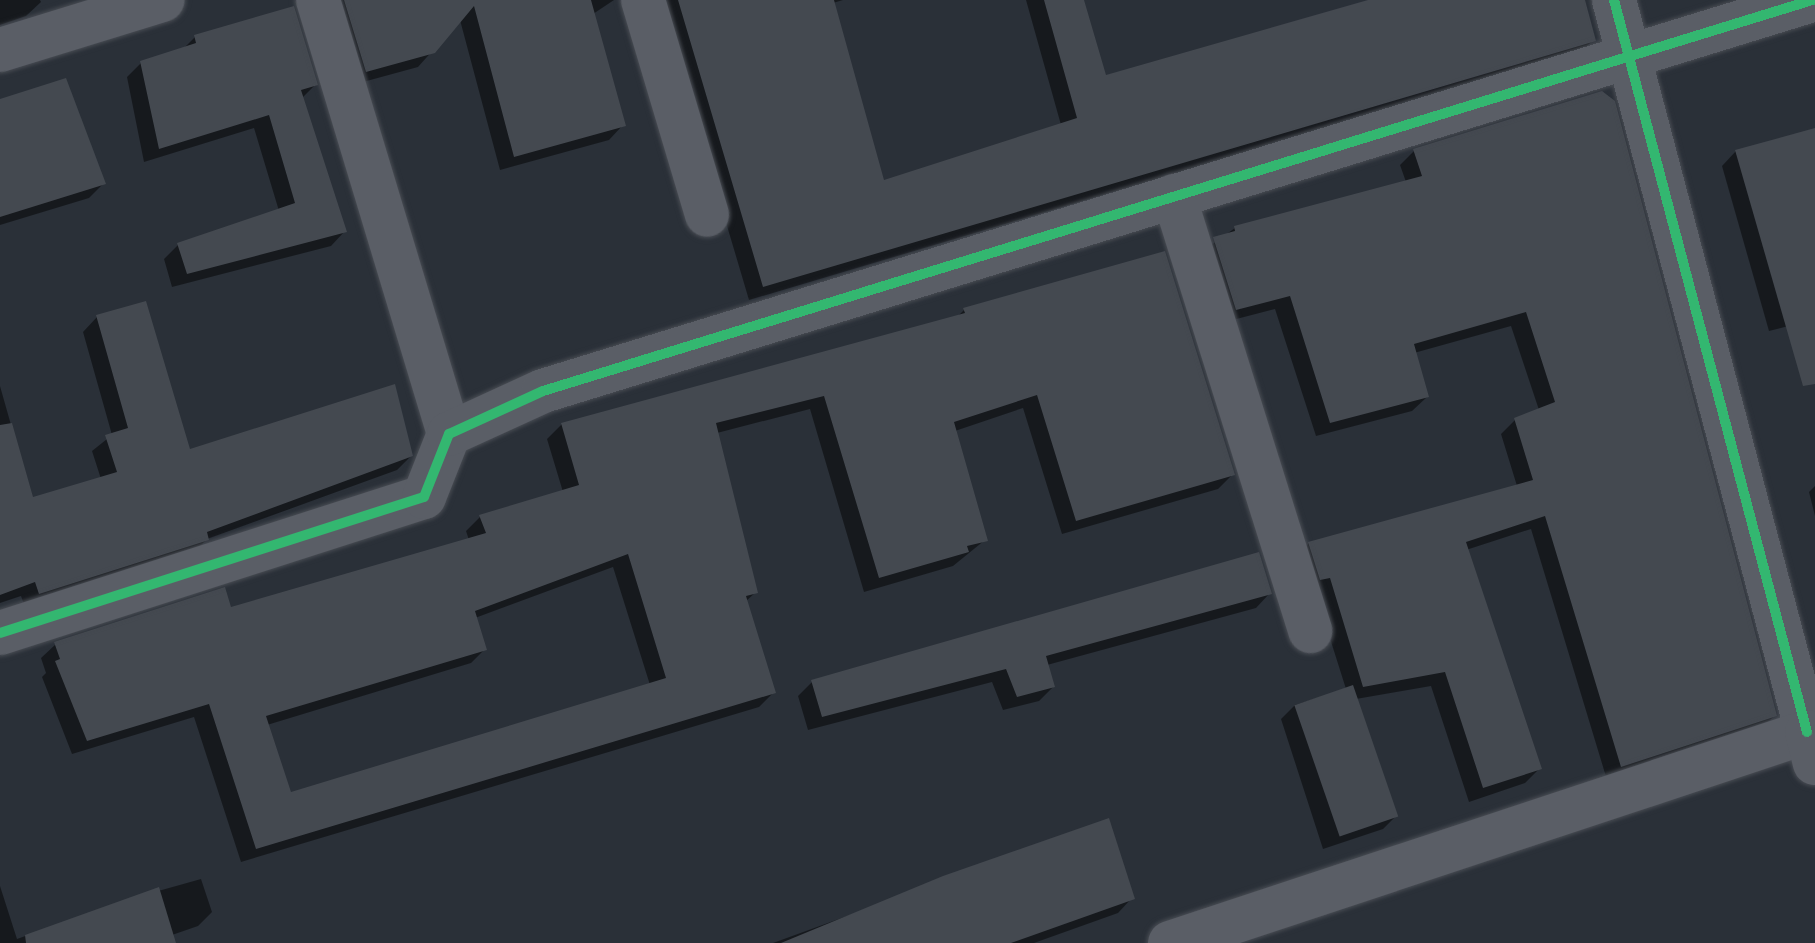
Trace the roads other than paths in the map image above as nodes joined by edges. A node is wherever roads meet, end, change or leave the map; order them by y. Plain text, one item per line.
1 (163, 0) edge
2 (318, 0) edge
3 (643, 0) edge
4 (1614, 0) edge
5 (1812, 0) edge
6 (0, 50) edge
7 (1630, 55) junction
8 (1174, 196) junction
9 (707, 215) dead end
10 (449, 434) junction
11 (1310, 631) dead end
12 (0, 633) edge
13 (1811, 747) edge
14 (1170, 943) edge

1 - 6 street
2 - 10 street
3 - 9 street
4 - 7 street
5 - 7 street
7 - 8 street
7 - 13 street
8 - 10 street
8 - 11 street
10 - 12 street
13 - 14 street

